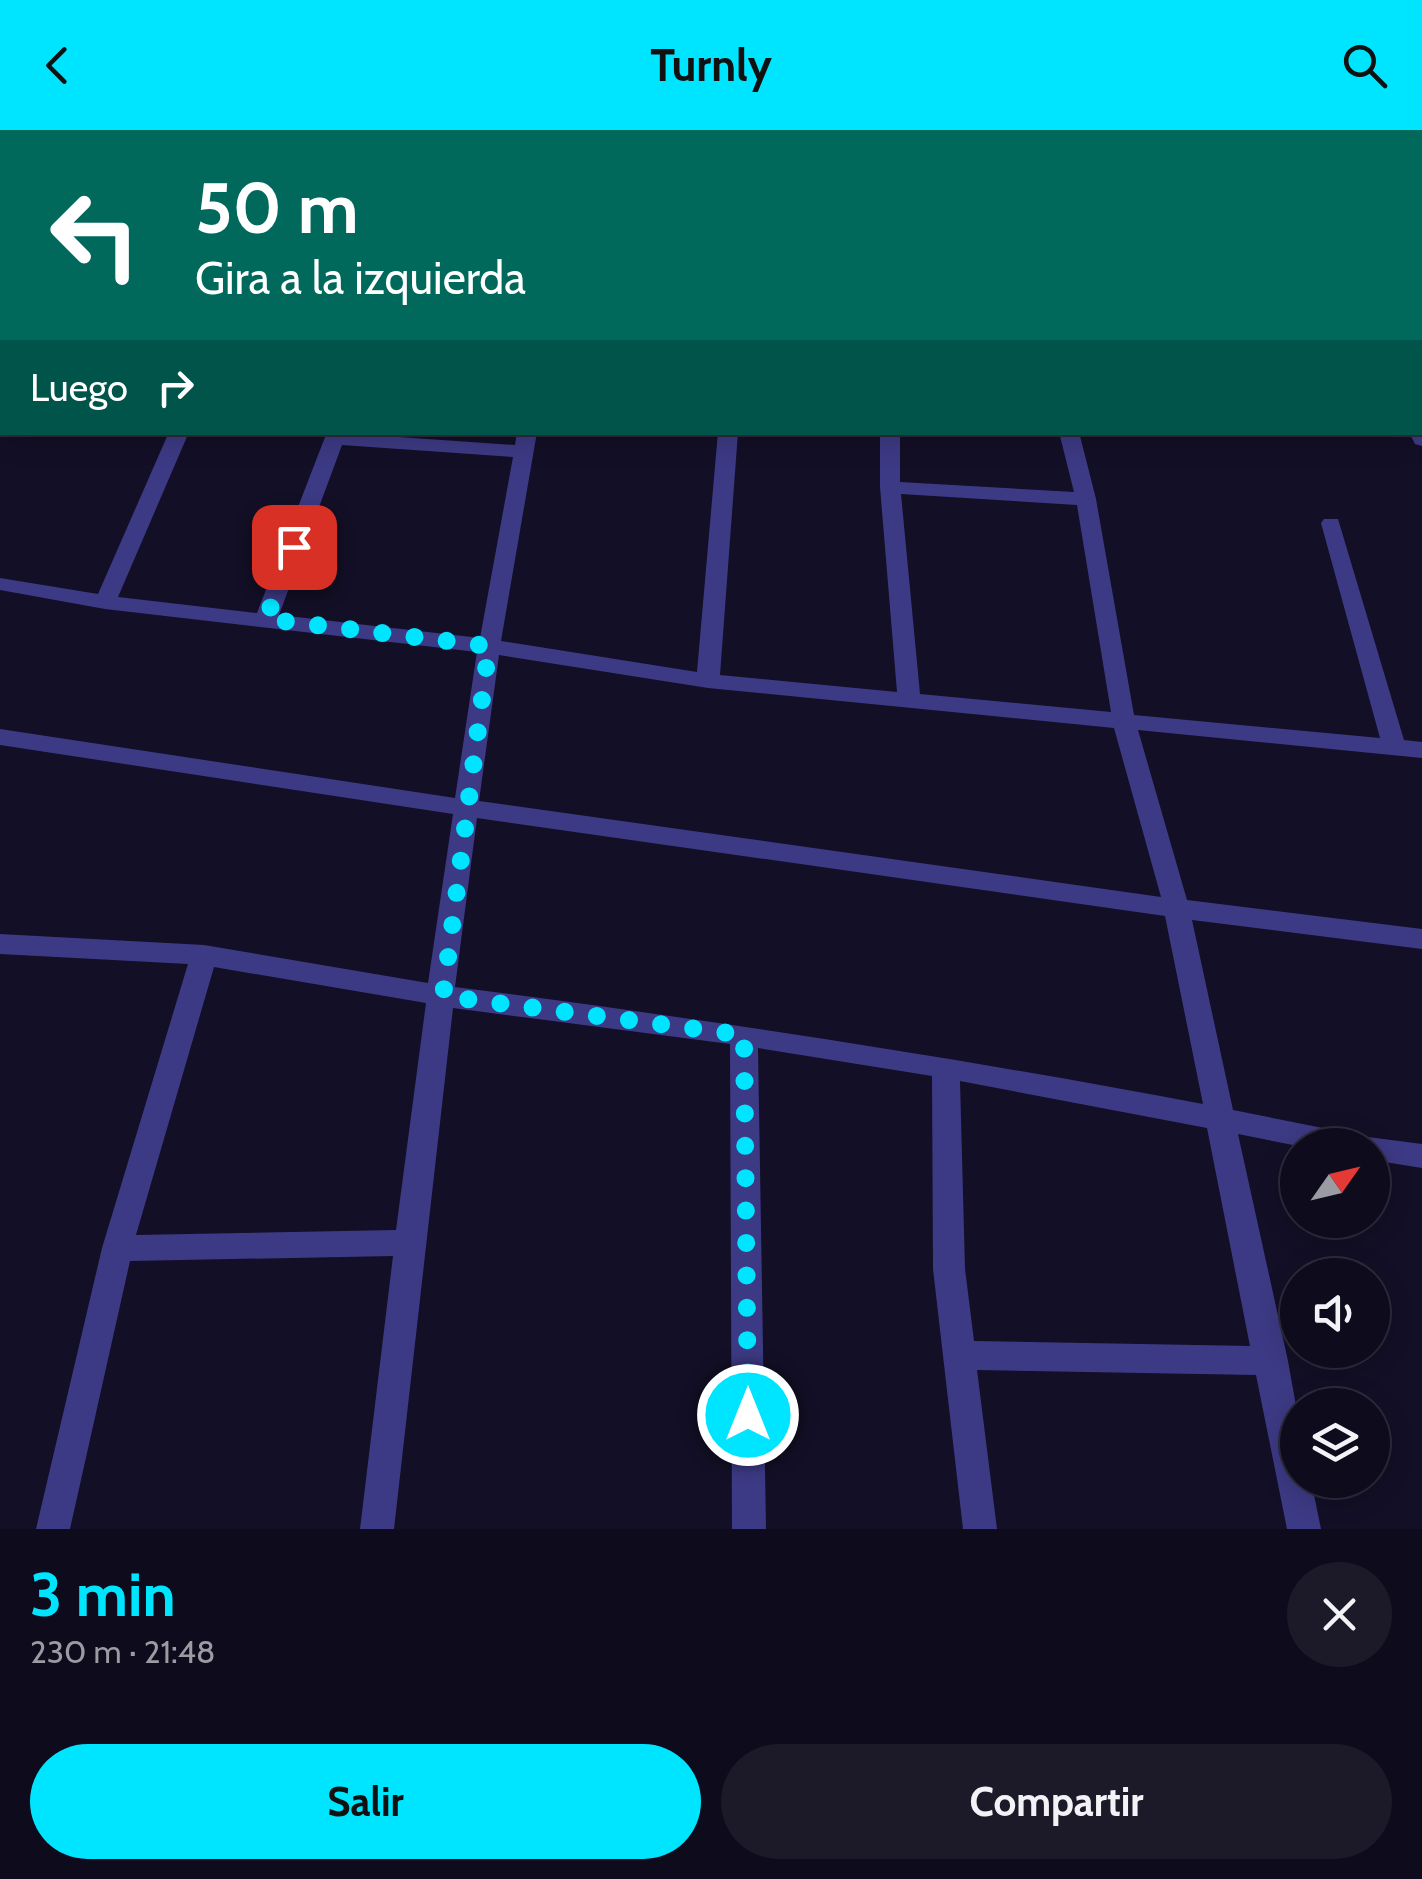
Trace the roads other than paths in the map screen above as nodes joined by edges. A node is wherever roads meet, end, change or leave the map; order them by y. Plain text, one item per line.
1 (178, 435) edge
2 (728, 435) edge
3 (890, 435) edge
4 (1070, 435) edge
5 (336, 436) edge
6 (525, 442) edge
7 (890, 487) junction
8 (1086, 499) junction
9 (1331, 523) dead end
10 (0, 584) edge
11 (104, 602) junction
12 (266, 619) junction
13 (489, 646) junction
14 (708, 682) junction
15 (909, 701) junction
16 (1124, 722) junction
17 (0, 737) edge
18 (1394, 746) junction
19 (1422, 750) edge
20 (466, 810) junction
21 (1177, 909) junction
22 (1422, 938) edge
23 (2, 948) edge
24 (204, 955) junction
25 (443, 996) junction
26 (744, 1035) junction
27 (946, 1068) junction
28 (1219, 1121) junction
29 (1280, 1132) edge
30 (1390, 1151) edge
31 (1422, 1156) edge
32 (408, 1243) junction
33 (117, 1248) junction
34 (959, 1355) junction
35 (1272, 1362) junction
36 (53, 1529) edge
37 (377, 1529) edge
38 (749, 1529) edge
39 (980, 1529) edge
40 (1304, 1529) edge

1 - 11 street
2 - 14 street
3 - 7 street
4 - 8 street
5 - 6 street
5 - 12 street
6 - 13 street
7 - 8 street
7 - 15 street
8 - 16 street
9 - 18 street
10 - 11 street
11 - 12 street
12 - 13 street
13 - 14 street
13 - 20 street
14 - 15 street
15 - 16 street
16 - 18 street
16 - 21 street
17 - 20 street
18 - 19 street
20 - 21 street
20 - 25 street
21 - 22 street
21 - 28 street
23 - 24 street
24 - 25 street
24 - 33 street
25 - 26 street
25 - 32 street
26 - 27 street
26 - 38 street
27 - 28 street
27 - 34 street
28 - 29 street
28 - 35 street
30 - 31 street
32 - 33 street
32 - 37 street
33 - 36 street
34 - 35 street
34 - 39 street
35 - 40 street

